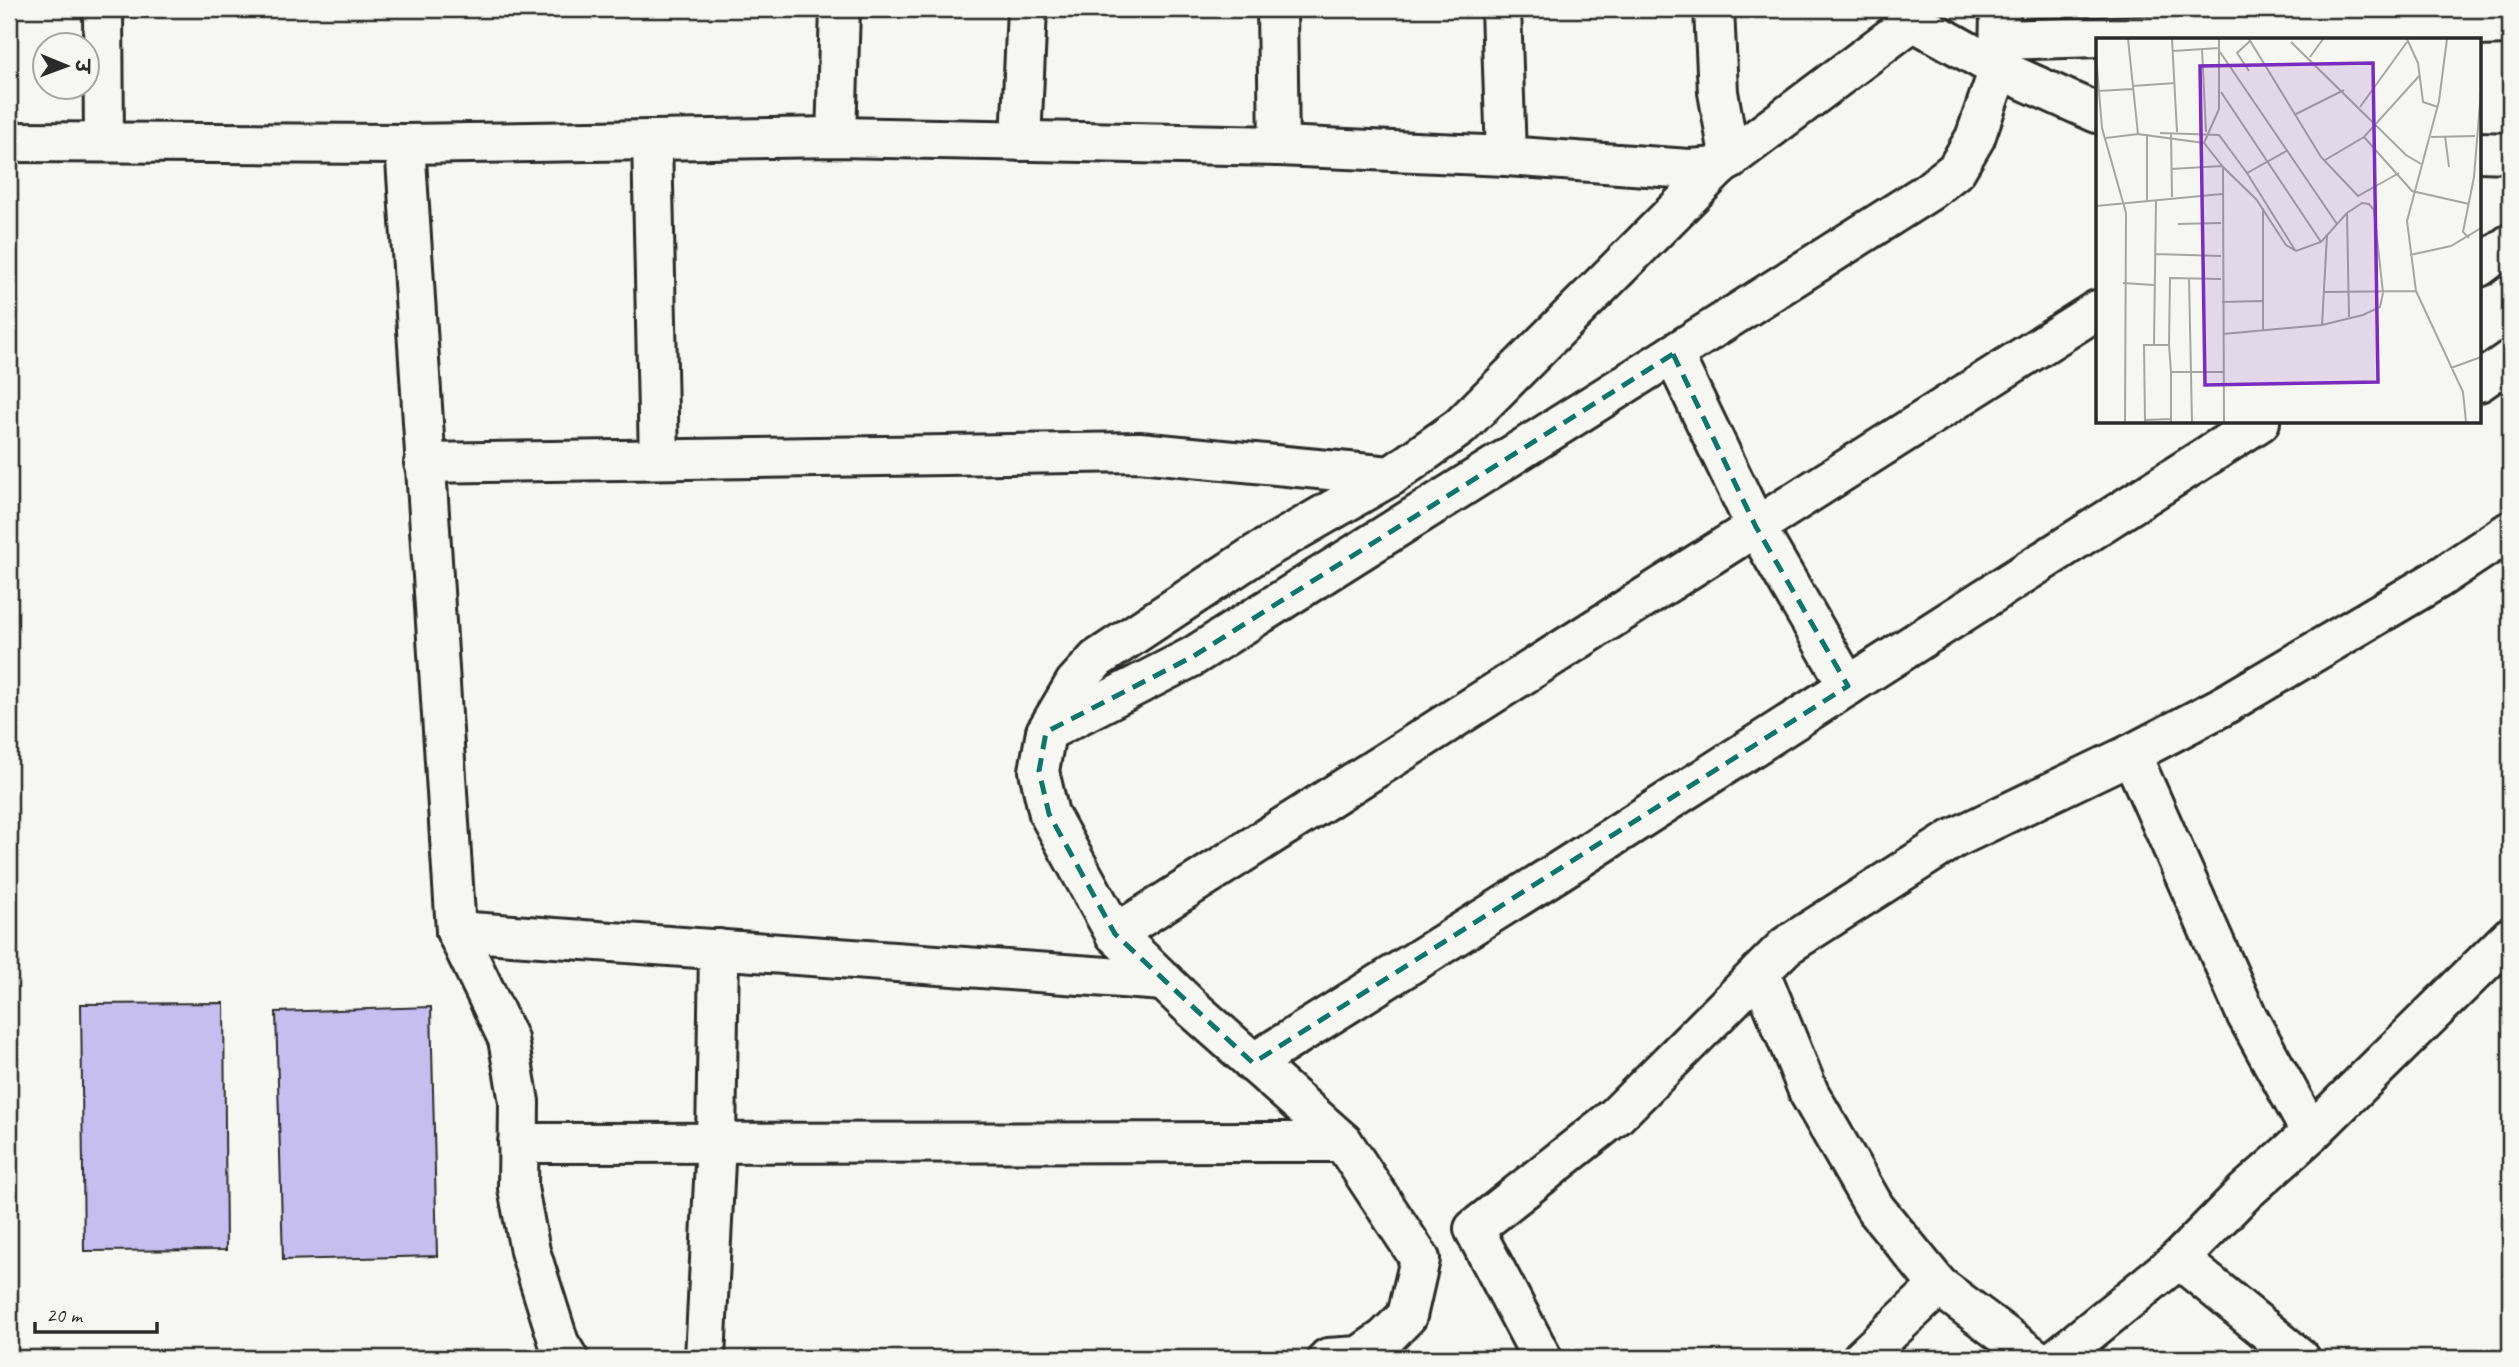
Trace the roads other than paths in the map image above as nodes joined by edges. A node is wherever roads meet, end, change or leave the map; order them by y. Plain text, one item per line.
1 (103, 9) edge
2 (841, 9) edge
3 (1027, 9) edge
4 (1277, 9) edge
5 (1501, 9) edge
6 (1714, 9) edge
7 (1915, 15) edge
8 (2510, 25) edge
9 (2000, 39) edge
10 (2096, 112) edge
11 (835, 137) junction
12 (652, 140) junction
13 (1021, 141) junction
14 (9, 142) edge
15 (104, 142) junction
16 (405, 144) junction
17 (1279, 146) junction
18 (2480, 152) edge
19 (2510, 153) edge
20 (1506, 156) junction
21 (1725, 163) junction
22 (2510, 244) edge
23 (2480, 266) edge
24 (2096, 311) edge
25 (1673, 354) junction
26 (2510, 360) edge
27 (2480, 381) edge
28 (2257, 424) edge
29 (659, 459) junction
30 (424, 463) junction
31 (1391, 476) junction
32 (1756, 527) junction
33 (2510, 531) edge
34 (1847, 686) junction
35 (1045, 732) junction
36 (2131, 754) junction
37 (456, 931) junction
38 (1115, 934) junction
39 (2510, 937) edge
40 (719, 949) junction
41 (1760, 972) junction
42 (1164, 981) junction
43 (1253, 1063) junction
44 (2311, 1133) junction
45 (716, 1142) junction
46 (1343, 1142) junction
47 (518, 1143) junction
48 (1474, 1229) junction
49 (1420, 1259) junction
50 (2179, 1259) junction
51 (1939, 1286) junction
52 (568, 1358) edge
53 (705, 1358) edge
54 (1328, 1358) edge
55 (1542, 1358) edge
56 (1862, 1358) edge
57 (2035, 1358) edge
58 (2057, 1358) edge
59 (2300, 1358) edge

1 - 15 street
2 - 11 street
3 - 13 street
4 - 17 street
5 - 20 street
6 - 21 street
7 - 9 street
7 - 21 street
8 - 9 street
9 - 10 street
9 - 25 street
11 - 12 street
11 - 13 street
12 - 16 street
12 - 29 street
13 - 17 street
14 - 15 street
15 - 16 street
16 - 30 street
17 - 20 street
18 - 19 street
20 - 21 street
21 - 31 street
22 - 23 street
24 - 32 street
25 - 32 street
25 - 35 street
26 - 27 street
28 - 34 street
29 - 30 street
29 - 31 street
30 - 37 street
31 - 35 street
32 - 34 street
32 - 38 street
33 - 36 street
34 - 43 street
35 - 38 street
36 - 41 street
36 - 44 street
37 - 40 street
37 - 47 street
38 - 42 street
39 - 44 street
40 - 42 street
40 - 45 street
41 - 48 street
41 - 51 street
42 - 43 street
43 - 46 street
44 - 50 street
45 - 46 street
45 - 47 street
45 - 53 street
46 - 49 street
47 - 52 street
48 - 49 street
48 - 55 street
49 - 54 street
50 - 58 street
50 - 59 street
51 - 56 street
51 - 57 street

